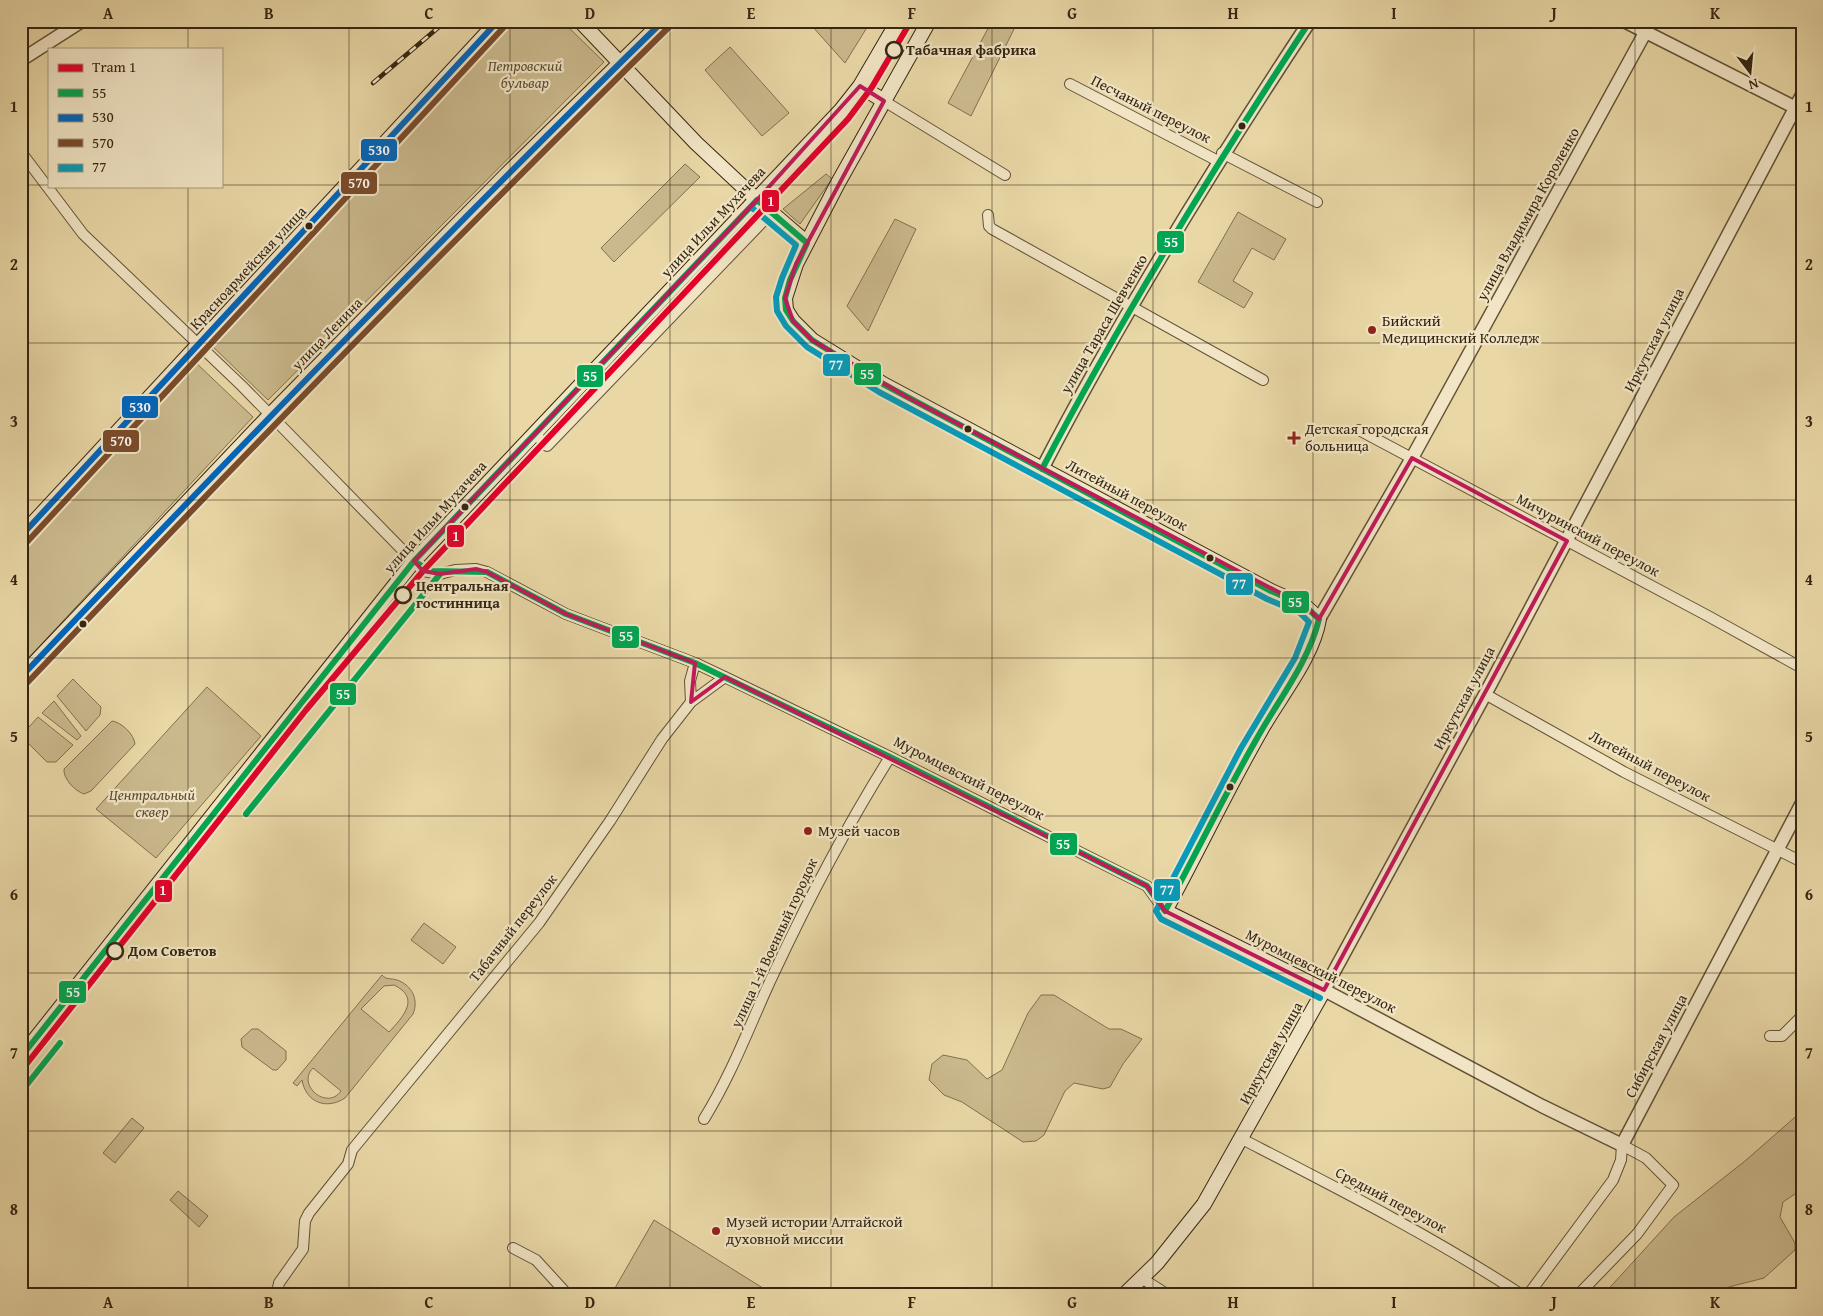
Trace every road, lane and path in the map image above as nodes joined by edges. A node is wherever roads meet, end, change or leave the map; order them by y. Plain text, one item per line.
1 (82, 21) edge
2 (498, 21) edge
3 (580, 21) edge
4 (663, 21) edge
5 (898, 21) edge
6 (929, 21) edge
7 (1310, 21) edge
8 (1626, 22) edge
9 (1646, 31) junction
10 (21, 60) edge
11 (621, 64) junction
12 (1070, 84) dead end
13 (860, 86) junction
14 (1802, 96) edge
15 (884, 101) junction
16 (1799, 109) edge
17 (21, 152) edge
18 (1220, 157) junction
19 (1004, 175) dead end
20 (48, 187) edge
21 (49, 188) edge
22 (757, 200) junction
23 (1316, 202) dead end
24 (772, 212) junction
25 (988, 216) dead end
26 (807, 243) junction
27 (1132, 307) junction
28 (199, 345) junction
29 (1263, 380) dead end
30 (270, 415) junction
31 (1359, 430) dead end
32 (535, 434) junction
33 (1412, 458) junction
34 (1042, 469) junction
35 (21, 536) edge
36 (1567, 541) junction
37 (414, 562) junction
38 (1319, 620) junction
39 (695, 663) junction
40 (1802, 668) edge
41 (21, 677) edge
42 (725, 677) junction
43 (1485, 694) junction
44 (691, 702) junction
45 (890, 757) junction
46 (1802, 803) edge
47 (1778, 850) junction
48 (1802, 862) edge
49 (1165, 911) junction
50 (1324, 990) junction
51 (1802, 1016) edge
52 (1770, 1036) dead end
53 (21, 1057) edge
54 (704, 1119) dead end
55 (1242, 1139) junction
56 (1622, 1145) junction
57 (513, 1248) dead end
58 (1143, 1279) junction
59 (282, 1295) edge
60 (568, 1295) edge
61 (1124, 1295) edge
62 (1168, 1295) edge
63 (1522, 1295) edge
64 (1528, 1295) edge
65 (1578, 1295) edge

1 - 10 street
2 - 28 main road, Красноармейская улица
3 - 11 main road
4 - 11 main road, улица Ленина
5 - 13 main road, улица Ильи Мухачева
6 - 15 main road
7 - 18 street, улица Тараса Шевченко
8 - 9 street
9 - 16 street
9 - 33 street, улица Владимира Короленко
11 - 22 main road
11 - 30 main road, улица Ленина
12 - 18 street, Песчаный переулок
13 - 15 main road
13 - 22 main road, улица Ильи Мухачева
14 - 16 street, Иркутская улица
15 - 19 street
15 - 26 main road
16 - 36 street, Иркутская улица
17 - 20 street, Муромцевский переулок
18 - 23 street, Песчаный переулок
18 - 27 street, улица Тараса Шевченко
21 - 28 street, Муромцевский переулок
22 - 24 main road
22 - 32 main road, улица Ильи Мухачева
24 - 26 main road
24 - 32 street
25 - 27 street
26 - 34 main road, Литейный переулок
27 - 29 street
27 - 34 street, улица Тараса Шевченко
28 - 30 street, Муромцевский переулок
28 - 35 main road, Красноармейская улица
30 - 37 street, Муромцевский переулок
30 - 41 main road, улица Ленина
31 - 33 street, Мичуринский переулок
32 - 37 main road, улица Ильи Мухачева
33 - 36 street, Мичуринский переулок
33 - 38 street, улица Владимира Короленко
34 - 38 main road, Литейный переулок
36 - 40 street, Мичуринский переулок
36 - 43 street, Иркутская улица
37 - 39 street, Муромцевский переулок
37 - 53 main road, улица Ильи Мухачева
38 - 49 main road, улица Владимира Короленко
39 - 42 street, Муромцевский переулок
39 - 44 street
42 - 44 street, Табачный переулок
42 - 45 street, Муромцевский переулок
43 - 47 street, Литейный переулок
43 - 50 street, Иркутская улица
44 - 59 street, Табачный переулок
45 - 49 street, Муромцевский переулок
45 - 54 street, улица 1-й Военный городок
46 - 47 street, Сибирская улица
47 - 48 street, Литейный переулок
47 - 56 street, Сибирская улица
49 - 50 main road, Муромцевский переулок
50 - 55 main road, Иркутская улица
50 - 56 street, Муромцевский переулок
51 - 52 street
55 - 58 main road, Иркутская улица
55 - 63 street, Средний переулок
56 - 64 street, Сибирская улица
56 - 65 street
57 - 60 street
58 - 61 main road, Иркутская улица
58 - 62 street

